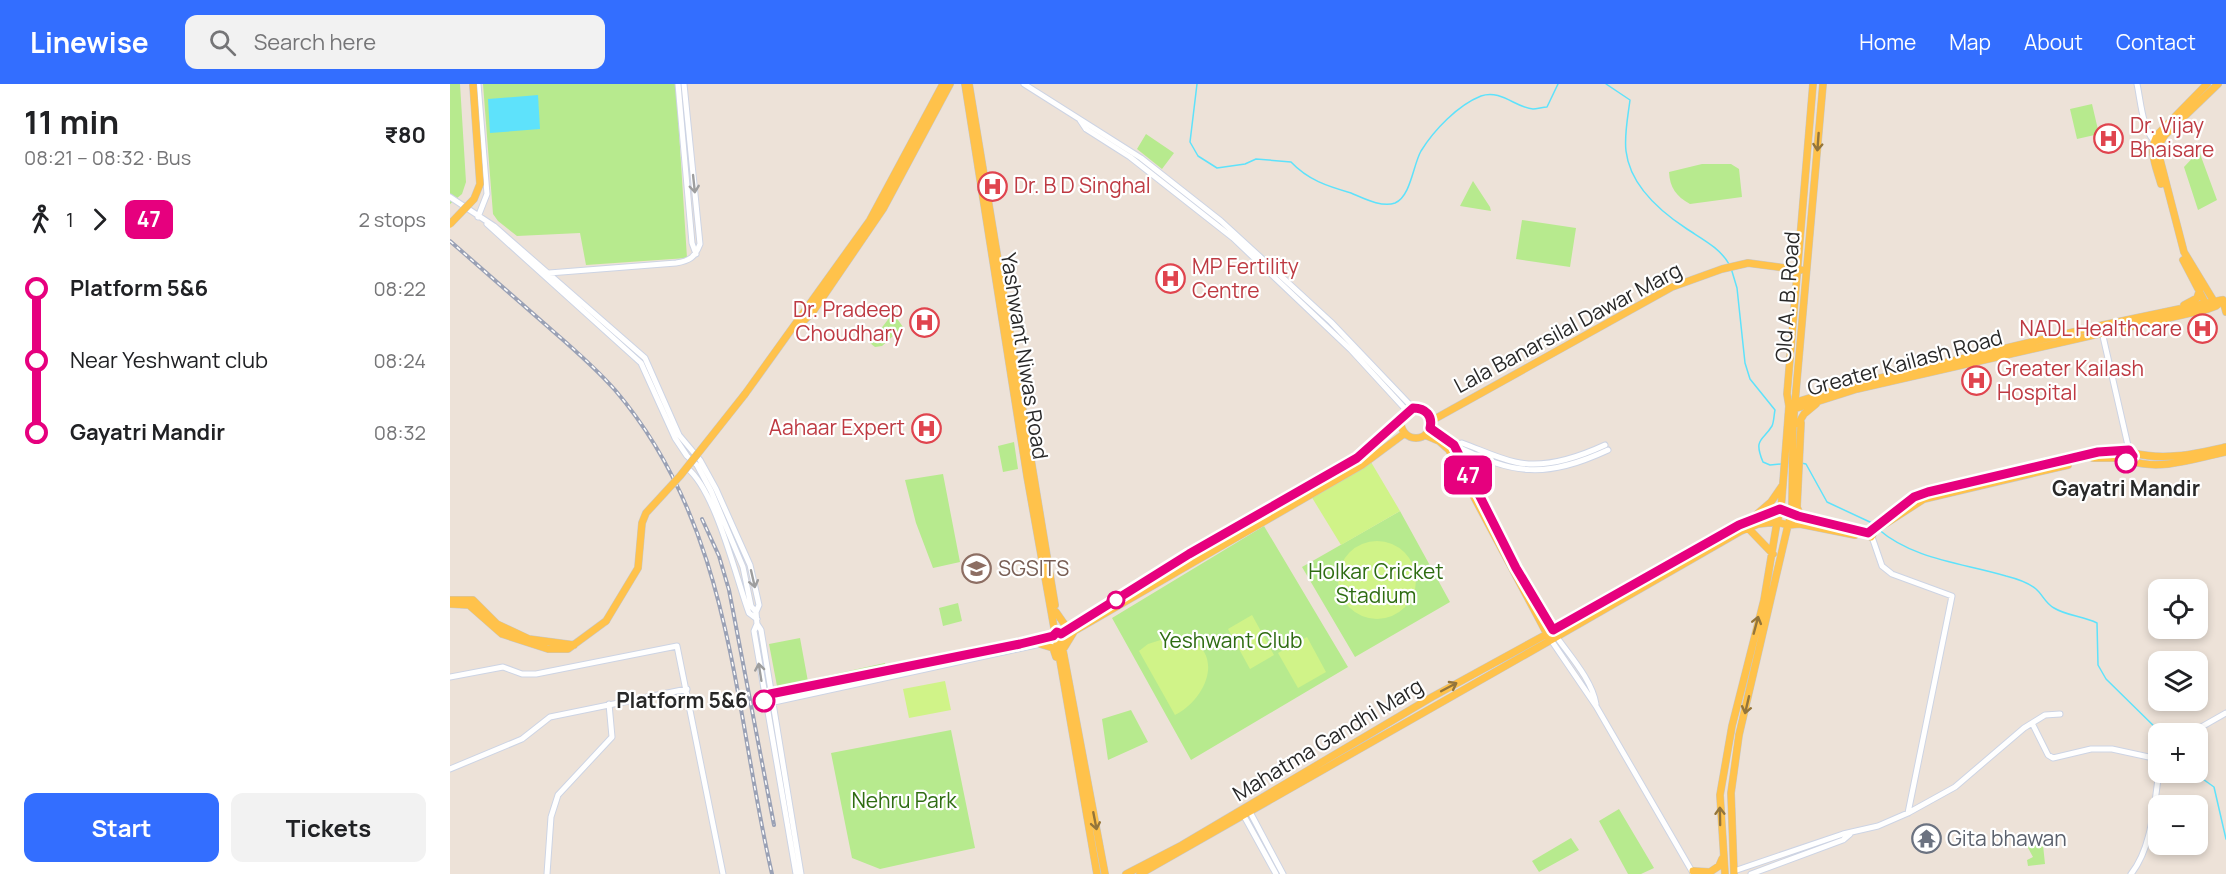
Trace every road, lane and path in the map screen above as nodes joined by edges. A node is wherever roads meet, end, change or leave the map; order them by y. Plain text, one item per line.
1 (475, 84) edge
2 (678, 84) edge
3 (684, 84) edge
4 (943, 84) edge
5 (950, 84) edge
6 (964, 84) edge
7 (969, 84) edge
8 (1024, 84) edge
9 (1813, 84) edge
10 (1823, 84) edge
11 (2137, 84) edge
12 (2207, 84) edge
13 (2217, 84) edge
14 (2162, 134) junction
15 (2156, 143) junction
16 (450, 197) edge
17 (478, 217) junction
18 (450, 224) edge
19 (1799, 245) junction
20 (696, 254) junction
21 (849, 255) junction
22 (1788, 267) junction
23 (1797, 268) junction
24 (1806, 272) junction
25 (545, 274) junction
26 (2200, 289) junction
27 (2224, 299) edge
28 (1794, 303) junction
29 (2211, 305) junction
30 (2177, 309) junction
31 (2226, 312) edge
32 (2102, 332) junction
33 (1799, 378) junction
34 (1818, 399) junction
35 (1792, 404) junction
36 (1410, 410) junction
37 (1401, 421) junction
38 (1431, 424) junction
39 (1794, 426) junction
40 (1405, 433) junction
41 (1425, 435) junction
42 (1454, 445) junction
43 (1606, 447) dead end
44 (2226, 447) edge
45 (2226, 452) edge
46 (2127, 455) junction
47 (687, 468) junction
48 (1791, 469) junction
49 (1782, 486) junction
50 (1780, 509) junction
51 (1791, 512) junction
52 (1750, 519) junction
53 (1800, 521) junction
54 (1777, 522) junction
55 (1788, 525) junction
56 (1748, 528) junction
57 (1872, 533) junction
58 (1786, 534) junction
59 (1773, 554) junction
60 (450, 600) edge
61 (450, 604) edge
62 (1056, 612) junction
63 (757, 618) junction
64 (1074, 629) junction
65 (1552, 635) junction
66 (1058, 636) junction
67 (1039, 642) junction
68 (574, 645) junction
69 (1063, 650) junction
70 (1061, 663) junction
71 (450, 676) edge
72 (687, 689) junction
73 (771, 698) junction
74 (764, 701) junction
75 (609, 704) junction
76 (2226, 713) edge
77 (2060, 714) dead end
78 (2208, 724) edge
79 (2033, 725) junction
80 (2148, 757) edge
81 (450, 769) edge
82 (2158, 783) edge
83 (1908, 813) junction
84 (1248, 816) junction
85 (1850, 834) junction
86 (1723, 857) junction
87 (1693, 872) edge
88 (1734, 873) edge
89 (548, 874) edge
90 (723, 874) edge
91 (798, 874) edge
92 (1097, 874) edge
93 (1105, 874) edge
94 (1126, 874) edge
95 (1140, 874) edge
96 (1276, 874) edge
97 (1283, 874) edge
98 (1725, 874) edge
99 (1751, 874) edge
100 (2131, 874) edge

1 - 17 street
1 - 18 main road, bridge
2 - 20 street
3 -> 20 street
4 - 21 main road
5 - 21 main road
6 - 66 main road, Yashwant Niwas Road
7 - 62 main road, Yashwant Niwas Road
8 - 36 street
9 - 19 main road, Old A. B. Road
10 -> 24 main road, Old A. B. Road
11 - 15 street
12 - 14 main road
13 - 14 main road
14 - 15 main road
15 - 26 main road
15 - 29 main road
16 - 17 street
17 - 25 street
19 - 22 main road
19 - 23 main road, Old A. B. Road
20 - 25 street
21 - 47 main road, bridge
22 - 23 main road, Lala Banarsilal Dawar Marg
22 - 28 main road
22 - 38 main road, Lala Banarsilal Dawar Marg
23 - 24 main road, Lala Banarsilal Dawar Marg
23 - 28 main road, Old A. B. Road
24 - 33 main road, Old A. B. Road
25 - 63 street
26 - 29 main road
26 - 30 main road
27 - 29 main road, Greater Kailash Road
27 - 31 main road
28 - 35 main road, Old A. B. Road
29 - 30 main road, Greater Kailash Road
29 - 32 main road, Greater Kailash Road
30 - 34 main road, Greater Kailash Road
32 - 34 main road, Greater Kailash Road
32 - 46 street
33 - 34 main road
33 - 35 main road, Old A. B. Road
34 - 35 main road, Greater Kailash Road
34 - 39 main road
35 - 39 main road, Old A. B. Road
36 - 37 main road
36 - 38 main road
37 - 40 main road
37 - 64 main road
38 - 41 main road
38 - 42 main road
39 - 48 main road, Old A. B. Road
40 - 41 main road
40 - 64 main road
41 - 65 main road
42 - 43 street
42 - 65 main road
44 - 46 main road
45 - 46 main road
46 - 57 main road
47 - 63 street
47 - 68 main road, bridge
48 - 49 main road, Old A. B. Road
48 - 51 main road, Old A. B. Road
48 - 53 main road
49 - 50 main road, Old A. B. Road
49 - 52 main road
50 - 51 main road
50 - 52 main road, Mahatma Gandhi Marg
50 - 54 main road, Old A. B. Road
51 - 53 main road
51 - 55 main road, Old A. B. Road
52 - 65 main road, Mahatma Gandhi Marg
53 - 55 main road
53 - 57 main road
53 - 58 main road
54 - 55 main road
54 - 56 main road, Mahatma Gandhi Marg
54 - 59 main road
55 - 58 main road
56 - 59 main road
56 - 65 main road, Mahatma Gandhi Marg
57 - 83 street
58 -> 88 main road
86 -> 59 main road
60 - 68 main road
61 - 68 main road
62 - 64 main road
62 - 66 main road, Yashwant Niwas Road
63 - 73 street
74 -> 63 street
64 - 66 main road
64 - 69 main road
65 - 84 main road, Mahatma Gandhi Marg
65 - 87 street
94 -> 65 main road, Mahatma Gandhi Marg
66 - 67 street
66 - 67 street
66 - 69 main road, Yashwant Niwas Road
66 - 70 main road, Yashwant Niwas Road
67 - 70 main road
67 - 73 street
69 -> 93 main road, Yashwant Niwas Road
70 - 92 main road, Yashwant Niwas Road
71 - 72 street
72 - 75 street
72 - 90 street
73 - 74 street
73 - 91 street
74 - 91 street
75 - 81 street
75 - 89 street
76 - 78 street
77 - 79 street
79 - 80 street
79 - 83 street
82 - 100 street
83 - 85 street
84 - 95 main road, Mahatma Gandhi Marg
84 - 96 street
84 - 97 street
85 - 88 street
85 - 99 street
86 - 87 main road
86 - 98 main road
88 - 98 main road

